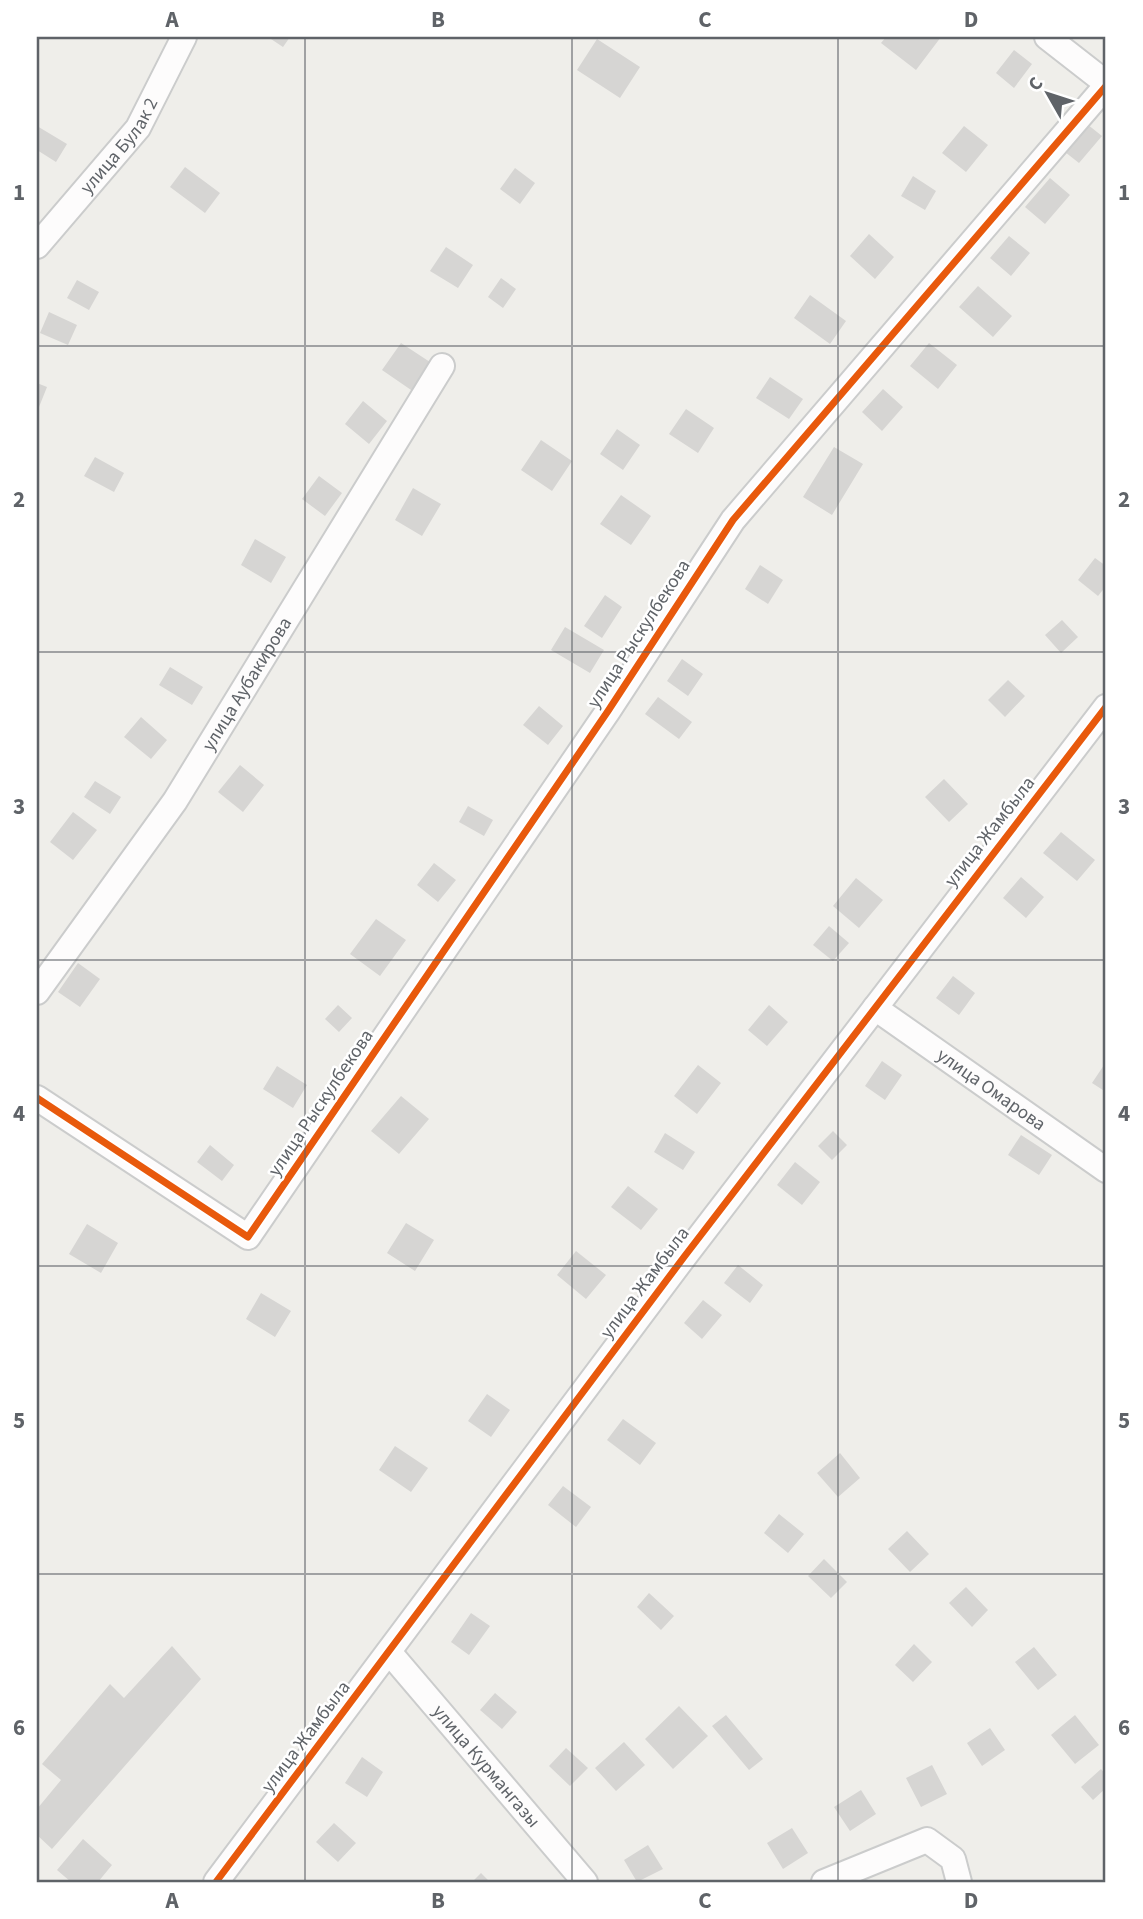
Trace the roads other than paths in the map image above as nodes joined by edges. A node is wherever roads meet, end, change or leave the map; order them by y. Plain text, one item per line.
1 (184, 37) edge
2 (1047, 37) edge
3 (1106, 85) edge
4 (37, 246) edge
5 (442, 366) dead end
6 (1106, 707) edge
7 (37, 992) edge
8 (875, 1007) junction
9 (37, 1098) edge
10 (1106, 1170) edge
11 (389, 1652) junction
12 (216, 1882) edge
13 (585, 1882) edge
14 (824, 1882) edge
15 (959, 1882) edge

1 - 4 street, улица Булак 2
2 - 3 street
3 - 9 street, улица Рыскулбекова
5 - 7 street, улица Аубакирова
6 - 8 street, улица Жамбыла
8 - 10 street, улица Омарова
8 - 11 street, улица Жамбыла
11 - 12 street, улица Жамбыла
11 - 13 street, улица Курмангазы
14 - 15 street

